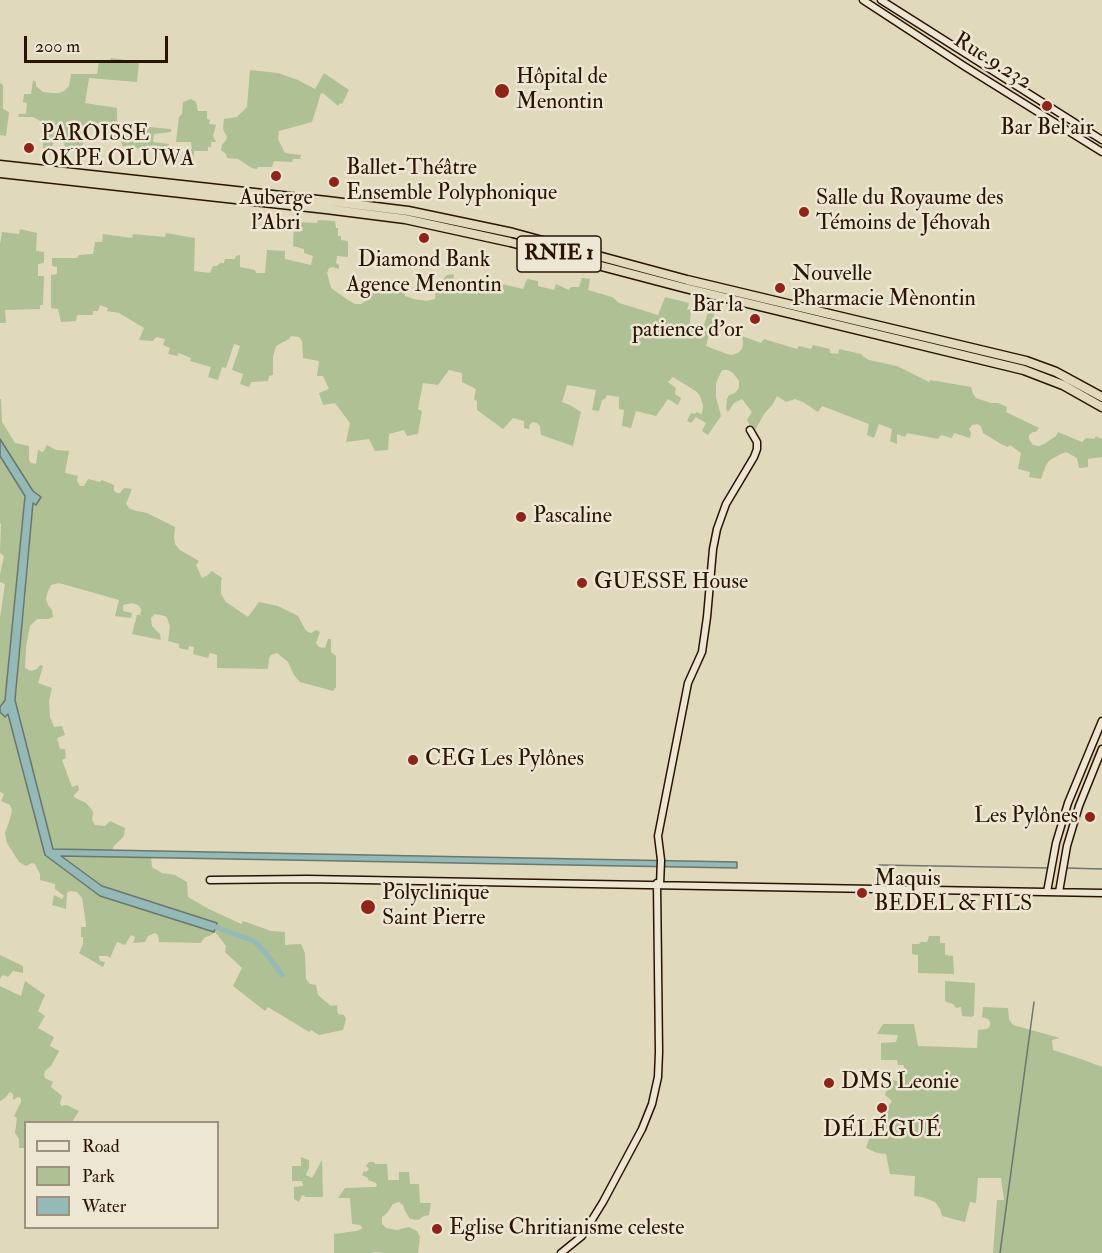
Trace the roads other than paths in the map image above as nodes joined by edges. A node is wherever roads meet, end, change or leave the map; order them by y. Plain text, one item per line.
1 (863, 0) edge
2 (881, 0) edge
3 (1102, 140) edge
4 (1102, 152) edge
5 (0, 165) edge
6 (0, 173) edge
7 (1102, 397) edge
8 (1102, 407) edge
9 (750, 430) dead end
10 (1102, 721) edge
11 (1102, 749) edge
12 (210, 880) dead end
13 (658, 885) junction
14 (1047, 892) junction
15 (1059, 892) junction
16 (1102, 893) edge
17 (561, 1253) edge

1 - 4 street, Rue 9.232
2 - 3 street, Rue 9.232
5 - 7 highway, RNIE 1
6 - 8 highway, RNIE 1
9 - 13 street
10 - 14 street
11 - 15 street
12 - 13 street
13 - 14 street
13 - 17 street
14 - 15 street
15 - 16 street

